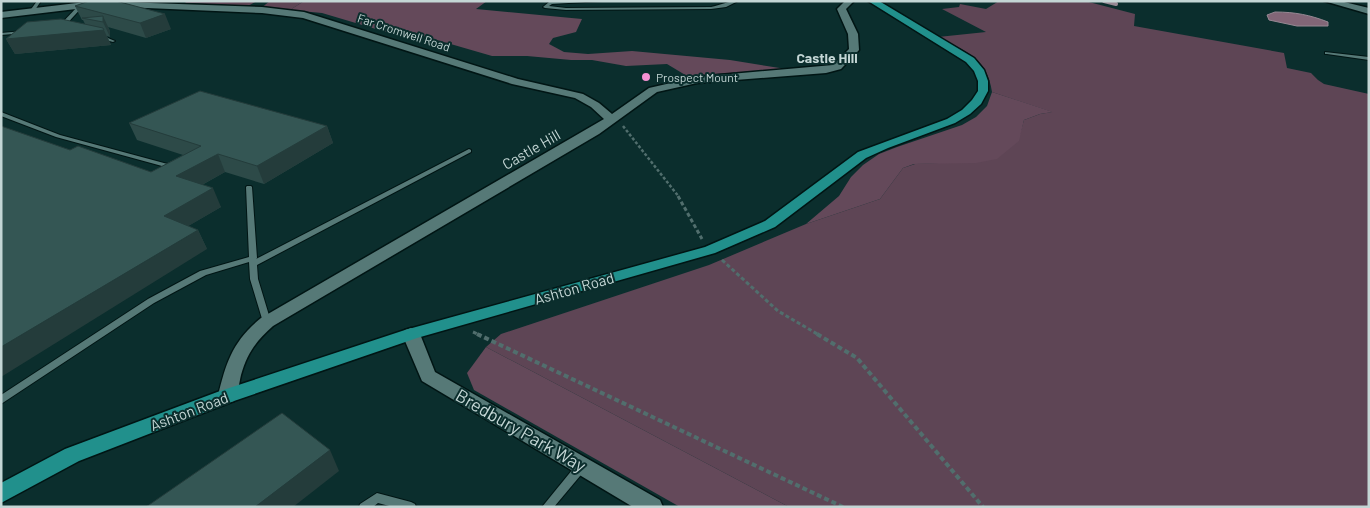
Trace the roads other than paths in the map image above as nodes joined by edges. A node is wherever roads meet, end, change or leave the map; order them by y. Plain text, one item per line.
1 (39, 1) edge
2 (600, 1) edge
3 (736, 1) edge
4 (850, 1) edge
5 (872, 1) edge
6 (1328, 1) edge
7 (102, 2) edge
8 (166, 4) edge
9 (82, 5) junction
10 (1369, 11) edge
11 (30, 12) junction
12 (1, 15) edge
13 (30, 31) edge
14 (68, 31) edge
15 (1, 34) edge
16 (93, 35) edge
17 (113, 40) dead end
18 (1327, 53) dead end
19 (1369, 59) edge
20 (1, 114) edge
21 (610, 118) junction
22 (470, 151) dead end
23 (180, 169) edge
24 (250, 187) dead end
25 (253, 261) junction
26 (267, 322) junction
27 (411, 334) junction
28 (227, 396) junction
29 (1, 400) edge
30 (583, 466) junction
31 (1, 494) edge
32 (364, 507) edge
33 (411, 507) edge
34 (548, 507) edge
35 (652, 507) edge

1 - 11 lane
2 - 3 lane
4 - 21 street, Castle Hill
5 - 27 highway, Ashton Road
6 - 10 street
7 - 8 street, Far Cromwell Road
7 - 9 street, Far Cromwell Road
8 - 21 street, Far Cromwell Road
9 - 11 street, Far Cromwell Road
9 - 14 lane
11 - 12 street, Far Cromwell Road
13 - 15 lane
16 - 17 lane
18 - 19 lane
20 - 23 lane
21 - 26 street, Castle Hill
22 - 25 lane
24 - 25 lane
25 - 26 lane
25 - 29 lane
26 - 28 street, Castle Hill
27 - 28 highway, Ashton Road
27 - 30 street, Bredbury Park Way
28 - 31 highway, Ashton Road
30 - 34 lane
30 - 35 street, Bredbury Park Way
32 - 33 lane

